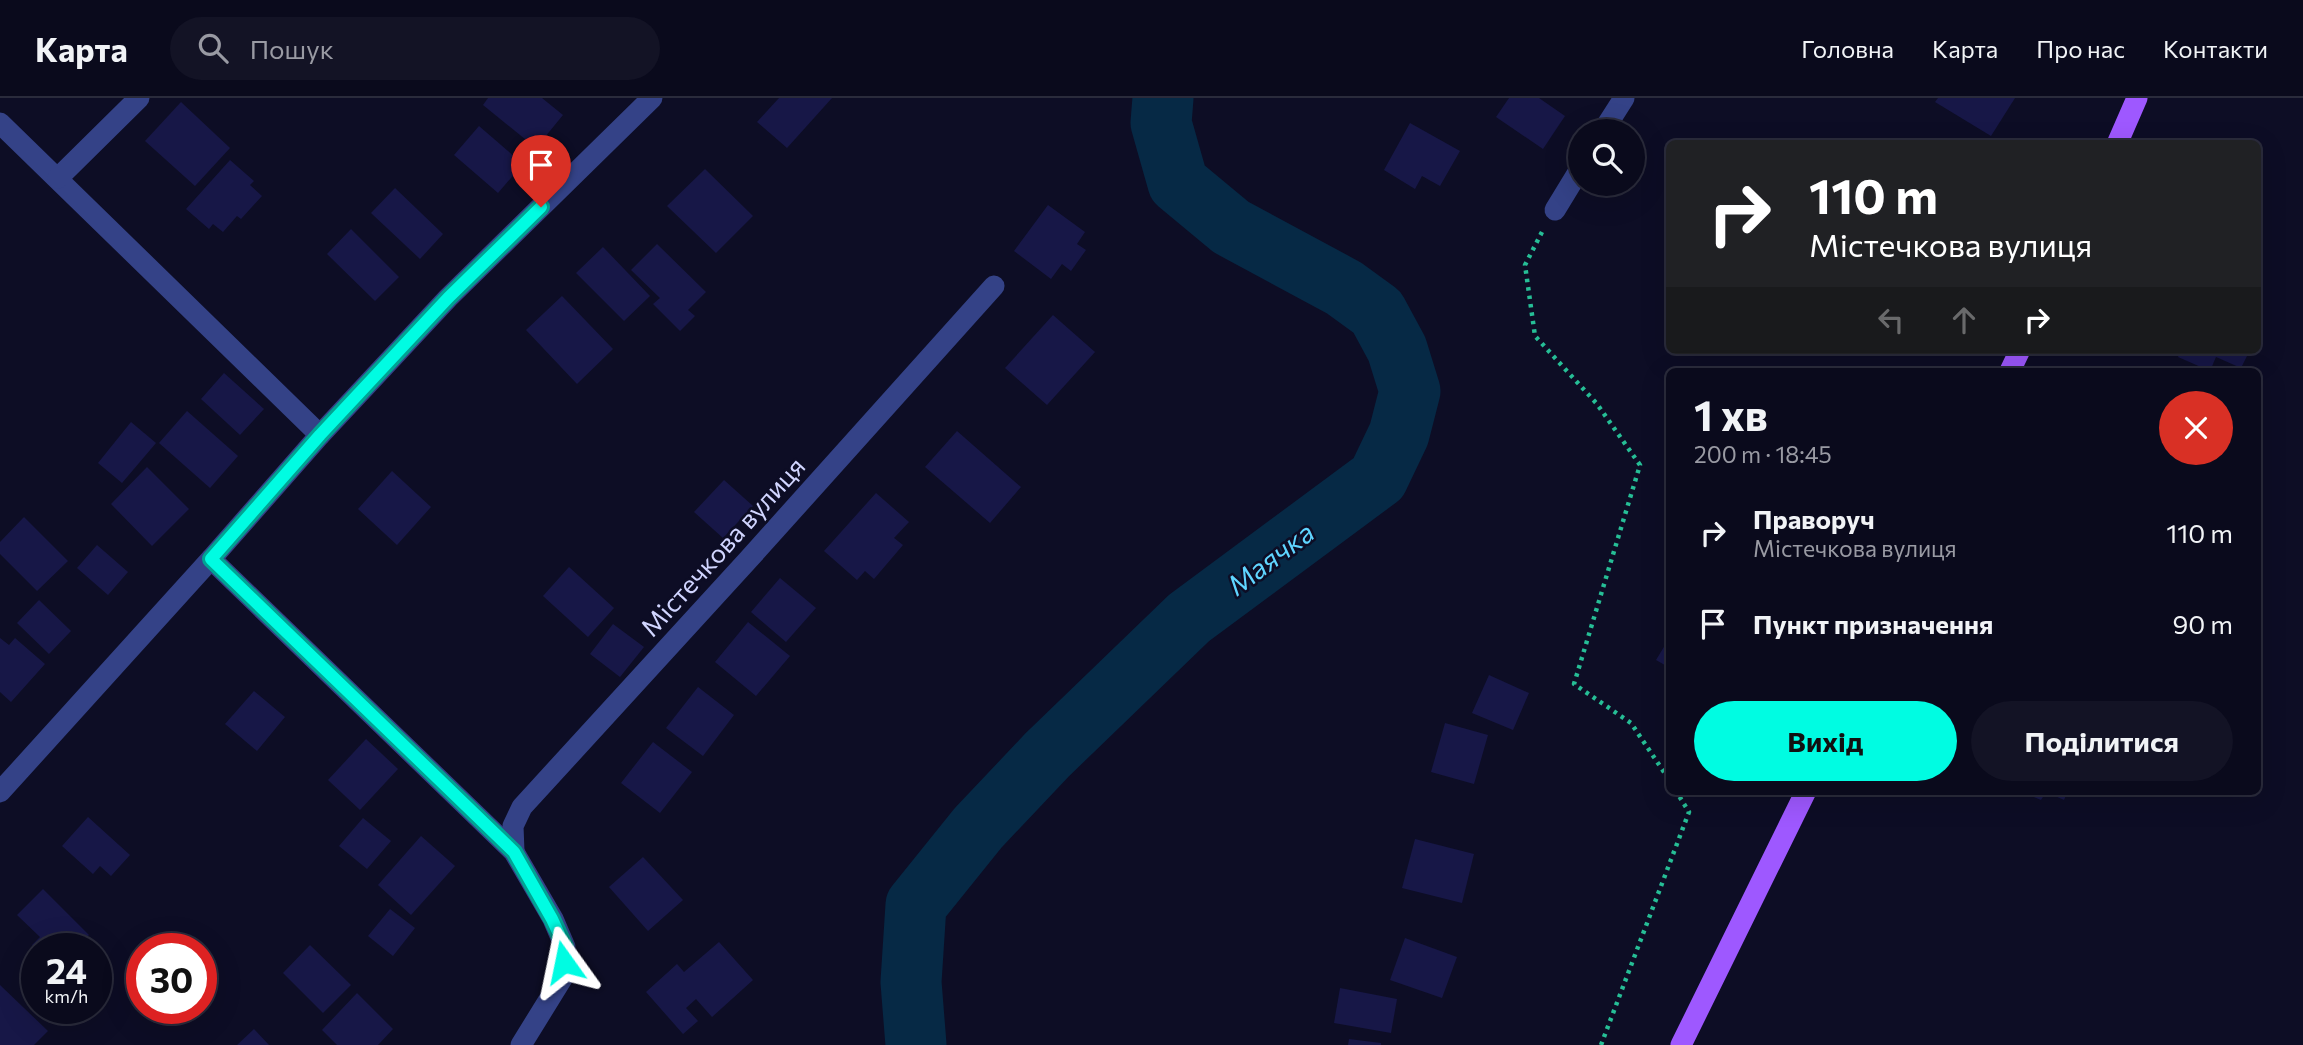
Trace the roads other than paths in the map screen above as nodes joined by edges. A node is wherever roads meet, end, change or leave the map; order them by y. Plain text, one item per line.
1 (139, 98) edge
2 (652, 98) edge
3 (1624, 98) edge
4 (2137, 98) edge
5 (1611, 119) edge
6 (0, 123) edge
7 (2119, 140) edge
8 (58, 178) junction
9 (1568, 189) edge
10 (1555, 210) road end
11 (994, 286) dead end
12 (320, 435) junction
13 (211, 559) junction
14 (0, 792) edge
15 (1804, 795) edge
16 (514, 852) junction
17 (521, 1045) edge
18 (1681, 1045) edge

1 - 8 street
2 - 12 street
3 - 5 street
4 - 7 main road
6 - 8 street
8 - 12 street
9 - 10 street
11 - 16 street, Містечкова вулиця
12 - 13 street
13 - 14 street
13 - 16 street
15 - 18 main road
16 - 17 street

